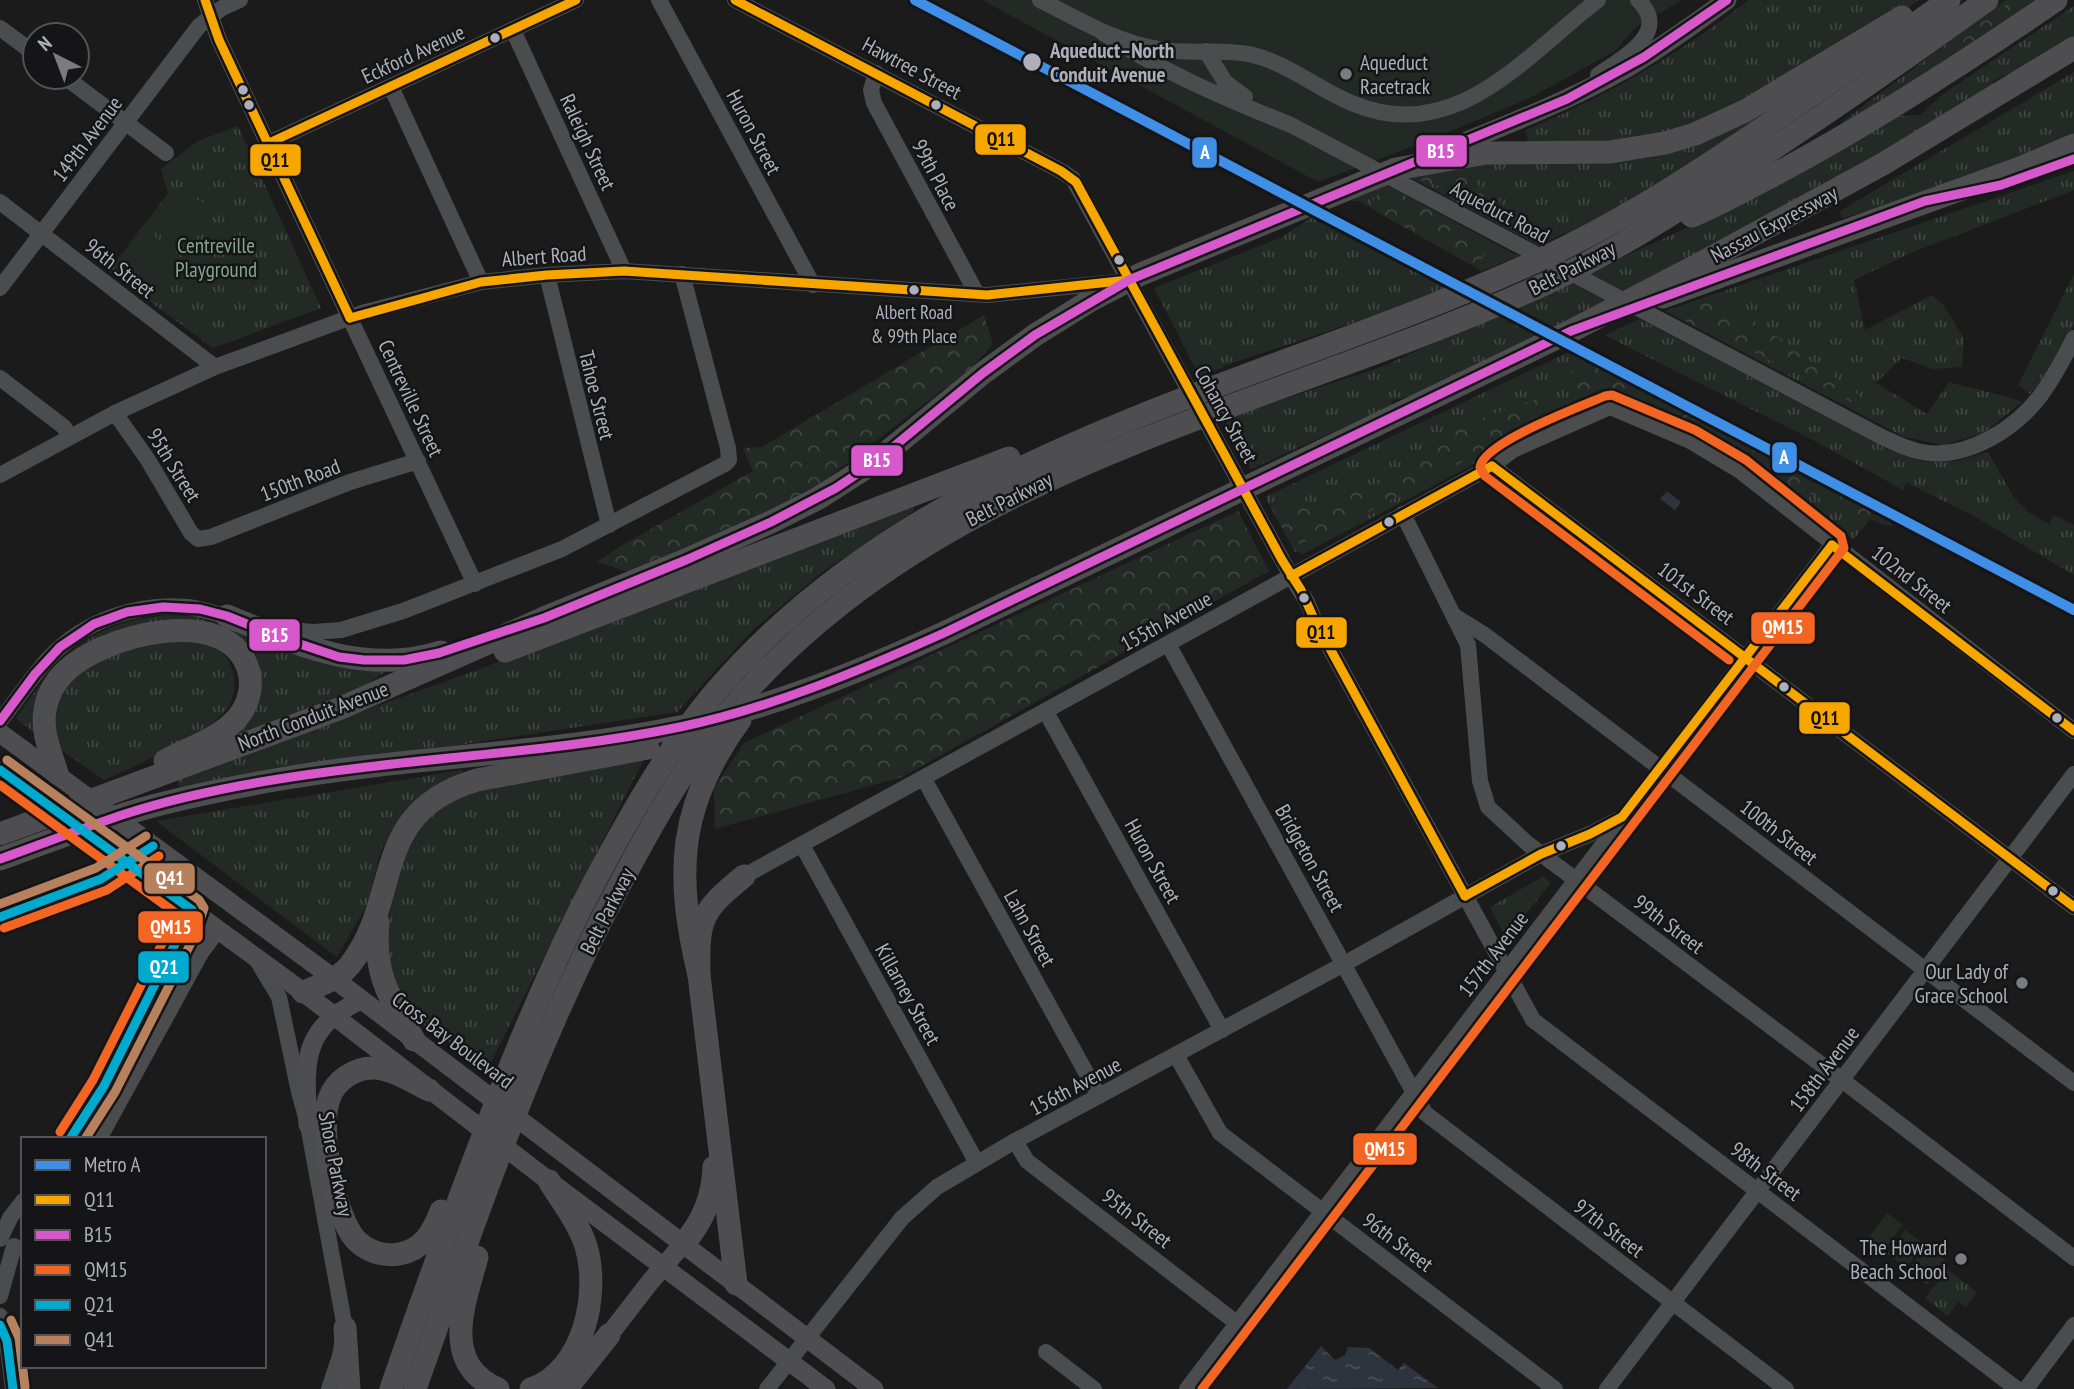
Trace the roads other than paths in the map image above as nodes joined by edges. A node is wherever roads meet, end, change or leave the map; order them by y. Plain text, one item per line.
1 (205, 0) edge
2 (240, 0) edge
3 (576, 0) edge
4 (659, 0) edge
5 (736, 0) edge
6 (1040, 0) edge
7 (1598, 0) edge
8 (1638, 0) edge
9 (1727, 0) edge
10 (1932, 0) edge
11 (1949, 0) edge
12 (1987, 0) edge
13 (2056, 0) edge
14 (211, 17) junction
15 (0, 27) edge
16 (513, 30) junction
17 (1102, 32) junction
18 (21, 43) edge
19 (2074, 48) edge
20 (1206, 51) junction
21 (876, 73) junction
22 (391, 87) junction
23 (84, 91) edge
24 (1567, 99) junction
25 (126, 123) junction
26 (1292, 125) junction
27 (267, 144) junction
28 (2074, 145) edge
29 (166, 153) dead end
30 (2074, 159) edge
31 (1068, 175) joint
32 (1399, 177) junction
33 (1925, 201) junction
34 (0, 202) edge
35 (41, 234) junction
36 (1608, 251) junction
37 (624, 271) junction
38 (682, 274) junction
39 (547, 275) junction
40 (1129, 280) junction
41 (481, 282) junction
42 (813, 285) junction
43 (0, 288) edge
44 (977, 295) junction
45 (350, 318) junction
46 (1571, 331) junction
47 (2074, 338) edge
48 (215, 368) junction
49 (0, 379) edge
50 (1610, 407) joint
51 (115, 413) junction
52 (1109, 427) junction
53 (70, 437) junction
54 (418, 461) junction
55 (1492, 466) junction
56 (0, 475) edge
57 (1403, 514) junction
58 (961, 524) junction
59 (609, 525) junction
60 (198, 539) joint
61 (1832, 545) junction
62 (1291, 576) junction
63 (475, 584) junction
64 (227, 616) junction
65 (1456, 617) junction
66 (544, 618) junction
67 (1168, 643) junction
68 (1746, 657) junction
69 (341, 708) junction
70 (1046, 712) junction
71 (0, 721) edge
72 (2074, 731) edge
73 (0, 733) edge
74 (645, 741) junction
75 (1662, 768) junction
76 (0, 770) edge
77 (2074, 774) edge
78 (62, 777) junction
79 (924, 779) junction
80 (104, 795) junction
81 (1622, 817) junction
82 (0, 834) edge
83 (154, 845) junction
84 (802, 845) junction
85 (1541, 854) junction
86 (0, 859) edge
87 (2010, 859) junction
88 (127, 863) junction
89 (684, 874) junction
90 (744, 876) junction
91 (1575, 880) junction
92 (1465, 896) junction
93 (381, 897) junction
94 (2074, 907) edge
95 (191, 910) junction
96 (0, 917) edge
97 (218, 930) junction
98 (253, 954) junction
99 (1344, 964) junction
100 (1925, 971) junction
101 (1507, 972) junction
102 (699, 975) junction
103 (333, 978) junction
104 (303, 992) junction
105 (361, 1000) junction
106 (334, 1015) junction
107 (1222, 1030) junction
108 (414, 1040) junction
109 (1176, 1055) junction
110 (505, 1075) junction
111 (1842, 1080) junction
112 (2074, 1083) edge
113 (1415, 1093) junction
114 (434, 1094) junction
115 (1099, 1096) junction
116 (521, 1101) junction
117 (715, 1115) junction
118 (308, 1125) junction
119 (71, 1137) edge
120 (100, 1137) edge
121 (1015, 1142) junction
122 (977, 1163) junction
123 (547, 1180) junction
124 (1758, 1191) junction
125 (21, 1203) edge
126 (1324, 1212) junction
127 (5, 1222) edge
128 (12, 1240) edge
129 (683, 1244) junction
130 (2074, 1258) edge
131 (0, 1262) edge
132 (664, 1266) junction
133 (736, 1284) junction
134 (0, 1296) edge
135 (1673, 1303) junction
136 (1, 1322) edge
137 (1238, 1324) junction
138 (2074, 1325) edge
139 (345, 1328) junction
140 (609, 1335) junction
141 (806, 1338) junction
142 (1046, 1352) dead end
143 (789, 1361) junction
144 (0, 1372) edge
145 (13, 1387) edge
146 (329, 1389) edge
147 (349, 1389) edge
148 (391, 1389) edge
149 (415, 1389) edge
150 (498, 1389) edge
151 (531, 1389) edge
152 (566, 1389) edge
153 (580, 1389) edge
154 (767, 1389) edge
155 (826, 1389) edge
156 (874, 1389) edge
157 (1094, 1389) edge
158 (1187, 1389) edge
159 (1555, 1389) edge
160 (1607, 1389) edge
161 (1786, 1389) edge
162 (2017, 1389) edge
163 (2025, 1389) edge

1 - 14 street, Centreville Street
2 - 14 street, 149th Avenue
3 - 16 street, Eckford Avenue
4 - 42 street, Huron Street
5 - 21 street, Hawtree Street
6 - 17 street, Aqueduct Road
7 - 20 street, Aqueduct Road
8 - 24 street
9 - 24 main road, North Conduit Avenue
10 - 32 highway
11 - 52 highway, Belt Parkway
12 - 36 highway, Belt Parkway
13 - 36 highway
14 - 25 street, 149th Avenue
14 - 27 street, Centreville Street
15 - 18 street
16 - 22 street, Eckford Avenue
16 - 37 street, Raleigh Street
17 - 20 street, Aqueduct Road
17 - 26 street, Aqueduct Road
19 - 46 highway, Nassau Expressway
20 - 26 street
21 - 31 street, Hawtree Street
21 - 44 street, 99th Place
22 - 27 street, Eckford Avenue
22 - 41 street
23 - 25 street
24 - 32 main road, North Conduit Avenue
25 - 29 street
25 - 35 street, 149th Avenue
26 - 32 street, Aqueduct Road
27 - 45 street, Centreville Street
28 - 33 highway
30 - 33 highway
31 - 40 street, Cohancy Street
32 - 40 highway, North Conduit Avenue
32 - 47 street, Aqueduct Road
33 - 46 highway
34 - 35 street, 96th Street
35 - 43 street, 149th Avenue
35 - 48 street, 96th Street
36 - 58 highway, Belt Parkway
37 - 38 street, Albert Road
37 - 39 street, Albert Road
38 - 42 street, Albert Road
38 - 59 street
39 - 41 street, Albert Road
39 - 59 street, Tahoe Street
40 - 44 street, Albert Road
40 - 62 street, Cohancy Street
40 - 66 highway, North Conduit Avenue
41 - 45 street, Albert Road
42 - 44 street, Albert Road
45 - 48 street, Albert Road
45 - 54 street, Centreville Street
46 - 74 highway, Nassau Expressway
48 - 51 street, Albert Road
49 - 53 street
50 - 55 street, 155th Avenue
50 - 61 street, 102nd Street
51 - 53 street, Albert Road
51 - 60 street, 95th Street
52 - 69 highway
52 - 110 highway, Belt Parkway
53 - 56 street, Albert Road
54 - 60 street, 150th Road
54 - 63 street, Centreville Street
55 - 57 street, 155th Avenue
55 - 68 street, 101st Street
57 - 62 street, 155th Avenue
57 - 65 street, 99th Street
58 - 89 highway
58 - 116 highway, Belt Parkway
59 - 63 street
61 - 68 street, 157th Avenue
61 - 72 street, 102nd Street
62 - 67 street, 155th Avenue
62 - 92 street, Cohancy Street
63 - 64 street
64 - 66 highway
64 - 71 street
65 - 75 street, 100th Street
65 - 85 street, 99th Street
66 - 69 highway, North Conduit Avenue
67 - 70 street, 155th Avenue
67 - 99 street, Bridgeton Street
68 - 75 street, 157th Avenue
68 - 87 street, 101st Street
69 - 80 highway, North Conduit Avenue
70 - 79 street, 155th Avenue
70 - 107 street, Huron Street
73 - 78 main road, Cross Bay Boulevard
74 - 86 highway, Nassau Expressway
74 - 93 highway
75 - 81 street, 157th Avenue
75 - 100 street, 100th Street
76 - 88 main road
77 - 87 street, 158th Avenue
78 - 80 highway
78 - 83 main road, Cross Bay Boulevard
79 - 84 street, 155th Avenue
79 - 115 street, Lahn Street
80 - 82 highway, North Conduit Avenue
81 - 85 street
81 - 91 street, 157th Avenue
83 - 88 street
83 - 103 main road, Cross Bay Boulevard
84 - 90 street, 155th Avenue
84 - 122 street, Killarney Street
85 - 91 street, 99th Street
85 - 92 street
87 - 94 street, 101st Street
87 - 100 street, 158th Avenue
88 - 95 main road
88 - 96 street
89 - 90 highway
89 - 102 highway
90 - 102 highway
91 - 101 street, 157th Avenue
91 - 111 street, 99th Street
92 - 99 street, 156th Avenue
92 - 101 street, Cohancy Street
93 - 103 highway
93 - 108 highway
95 - 97 main road
95 - 119 street
97 - 98 main road
97 - 120 street
98 - 104 main road
98 - 118 street, Shore Parkway
99 - 107 street, 156th Avenue
99 - 113 street, Bridgeton Street
100 - 111 street, 158th Avenue
100 - 112 street, 100th Street
101 - 113 street, 157th Avenue
101 - 124 street, 98th Street
102 - 117 highway
103 - 104 highway
103 - 105 main road, Cross Bay Boulevard
104 - 106 main road
105 - 106 main road
105 - 108 main road, Cross Bay Boulevard
106 - 114 main road
106 - 118 main road
107 - 109 street, 156th Avenue
108 - 129 main road, Cross Bay Boulevard
109 - 115 street, 156th Avenue
109 - 126 street, 96th Street
110 - 114 highway
110 - 148 highway, Belt Parkway
111 - 124 street, 158th Avenue
111 - 130 street, 99th Street
113 - 126 street, 157th Avenue
113 - 135 street, 97th Street
114 - 123 main road
115 - 121 street, 156th Avenue
116 - 149 highway, Belt Parkway
116 - 150 highway
117 - 129 highway
117 - 133 highway
118 - 139 street, Shore Parkway
121 - 122 street, 156th Avenue
121 - 137 street, 95th Street
122 - 141 street, 156th Avenue
123 - 132 main road
123 - 151 highway
124 - 135 street, 158th Avenue
124 - 162 street, 98th Street
125 - 127 street
126 - 137 street, 157th Avenue
126 - 159 street, 96th Street
127 - 128 street
128 - 131 street
128 - 134 street
129 - 132 main road
129 - 133 main road, Cross Bay Boulevard
132 - 140 main road
132 - 143 main road
133 - 141 main road, Cross Bay Boulevard
135 - 160 street, 158th Avenue
135 - 161 street, 97th Street
136 - 145 street
137 - 158 street, 157th Avenue
138 - 163 street
139 - 146 street, Shore Parkway
139 - 147 highway
140 - 152 highway
140 - 153 street
141 - 143 street, 156th Avenue
141 - 156 main road, Cross Bay Boulevard
142 - 157 street
143 - 154 street, 156th Avenue
143 - 155 main road
144 - 145 street

